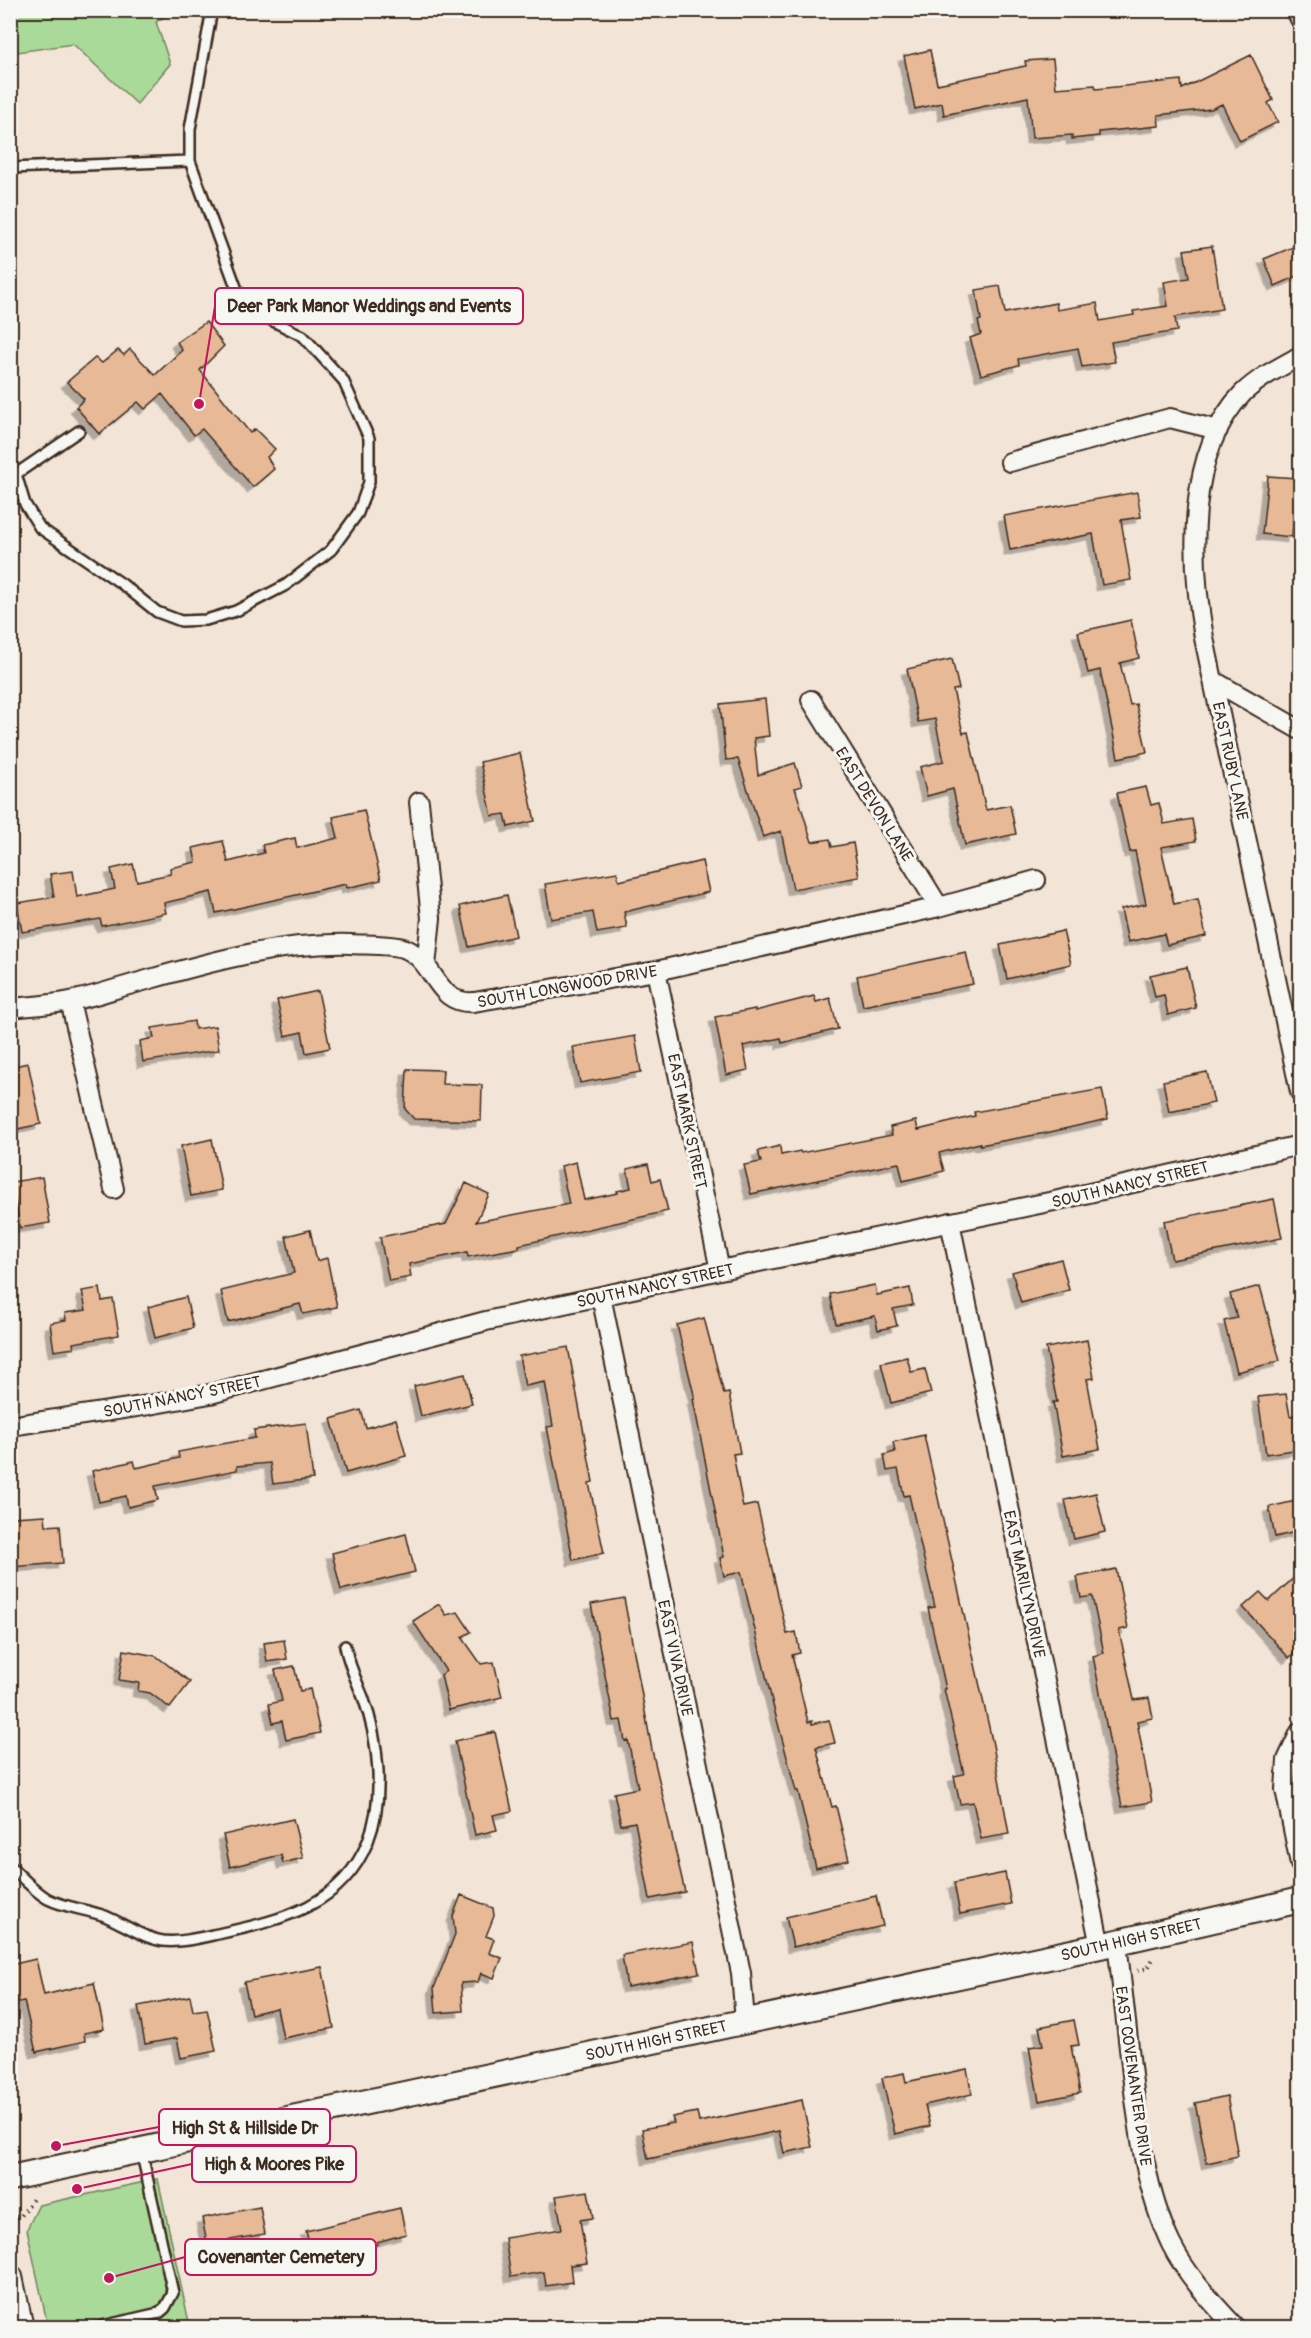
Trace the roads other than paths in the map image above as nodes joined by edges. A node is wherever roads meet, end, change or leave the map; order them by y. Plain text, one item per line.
1 (212, 10) edge
2 (1296, 10) edge
3 (1300, 19) edge
4 (190, 161) junction
5 (10, 168) edge
6 (1300, 356) edge
7 (1218, 430) junction
8 (79, 431) dead end
9 (1010, 462) dead end
10 (1214, 681) junction
11 (811, 700) dead end
12 (1300, 730) edge
13 (419, 802) dead end
14 (1036, 880) dead end
15 (939, 907) junction
16 (426, 966) junction
17 (656, 971) junction
18 (70, 1001) junction
19 (10, 1008) edge
20 (1300, 1092) edge
21 (1300, 1144) edge
22 (114, 1190) dead end
23 (950, 1222) junction
24 (720, 1270) junction
25 (601, 1296) junction
26 (10, 1426) edge
27 (345, 1646) dead end
28 (1300, 1732) edge
29 (1300, 1864) edge
30 (10, 1866) edge
31 (1300, 1900) edge
32 (1108, 1944) junction
33 (745, 2021) junction
34 (141, 2150) junction
35 (10, 2178) edge
36 (10, 2277) edge
37 (21, 2328) edge
38 (94, 2328) edge
39 (1236, 2328) edge

1 - 4 lane
2 - 3 street
4 - 5 lane
4 - 8 lane
6 - 7 street, EAST RUBY LANE
7 - 9 street
7 - 10 street, EAST RUBY LANE
10 - 12 street
10 - 20 street, EAST RUBY LANE
11 - 15 street, EAST DEVON LANE
13 - 16 street
14 - 15 street, SOUTH LONGWOOD DRIVE
15 - 17 street, SOUTH LONGWOOD DRIVE
16 - 17 street, SOUTH LONGWOOD DRIVE
16 - 18 street, SOUTH LONGWOOD DRIVE
17 - 24 street, EAST MARK STREET
18 - 19 street, SOUTH LONGWOOD DRIVE
18 - 22 street
21 - 23 street, SOUTH NANCY STREET
23 - 24 street, SOUTH NANCY STREET
23 - 32 street, EAST MARILYN DRIVE
24 - 25 street, SOUTH NANCY STREET
25 - 26 street, SOUTH NANCY STREET
25 - 33 street, EAST VIVA DRIVE
27 - 30 lane
28 - 29 street
31 - 32 street, SOUTH HIGH STREET
32 - 33 street, SOUTH HIGH STREET
32 - 39 street, EAST COVENANTER DRIVE
33 - 34 street, SOUTH HIGH STREET
34 - 35 street, SOUTH HIGH STREET
34 - 38 lane
36 - 37 street

